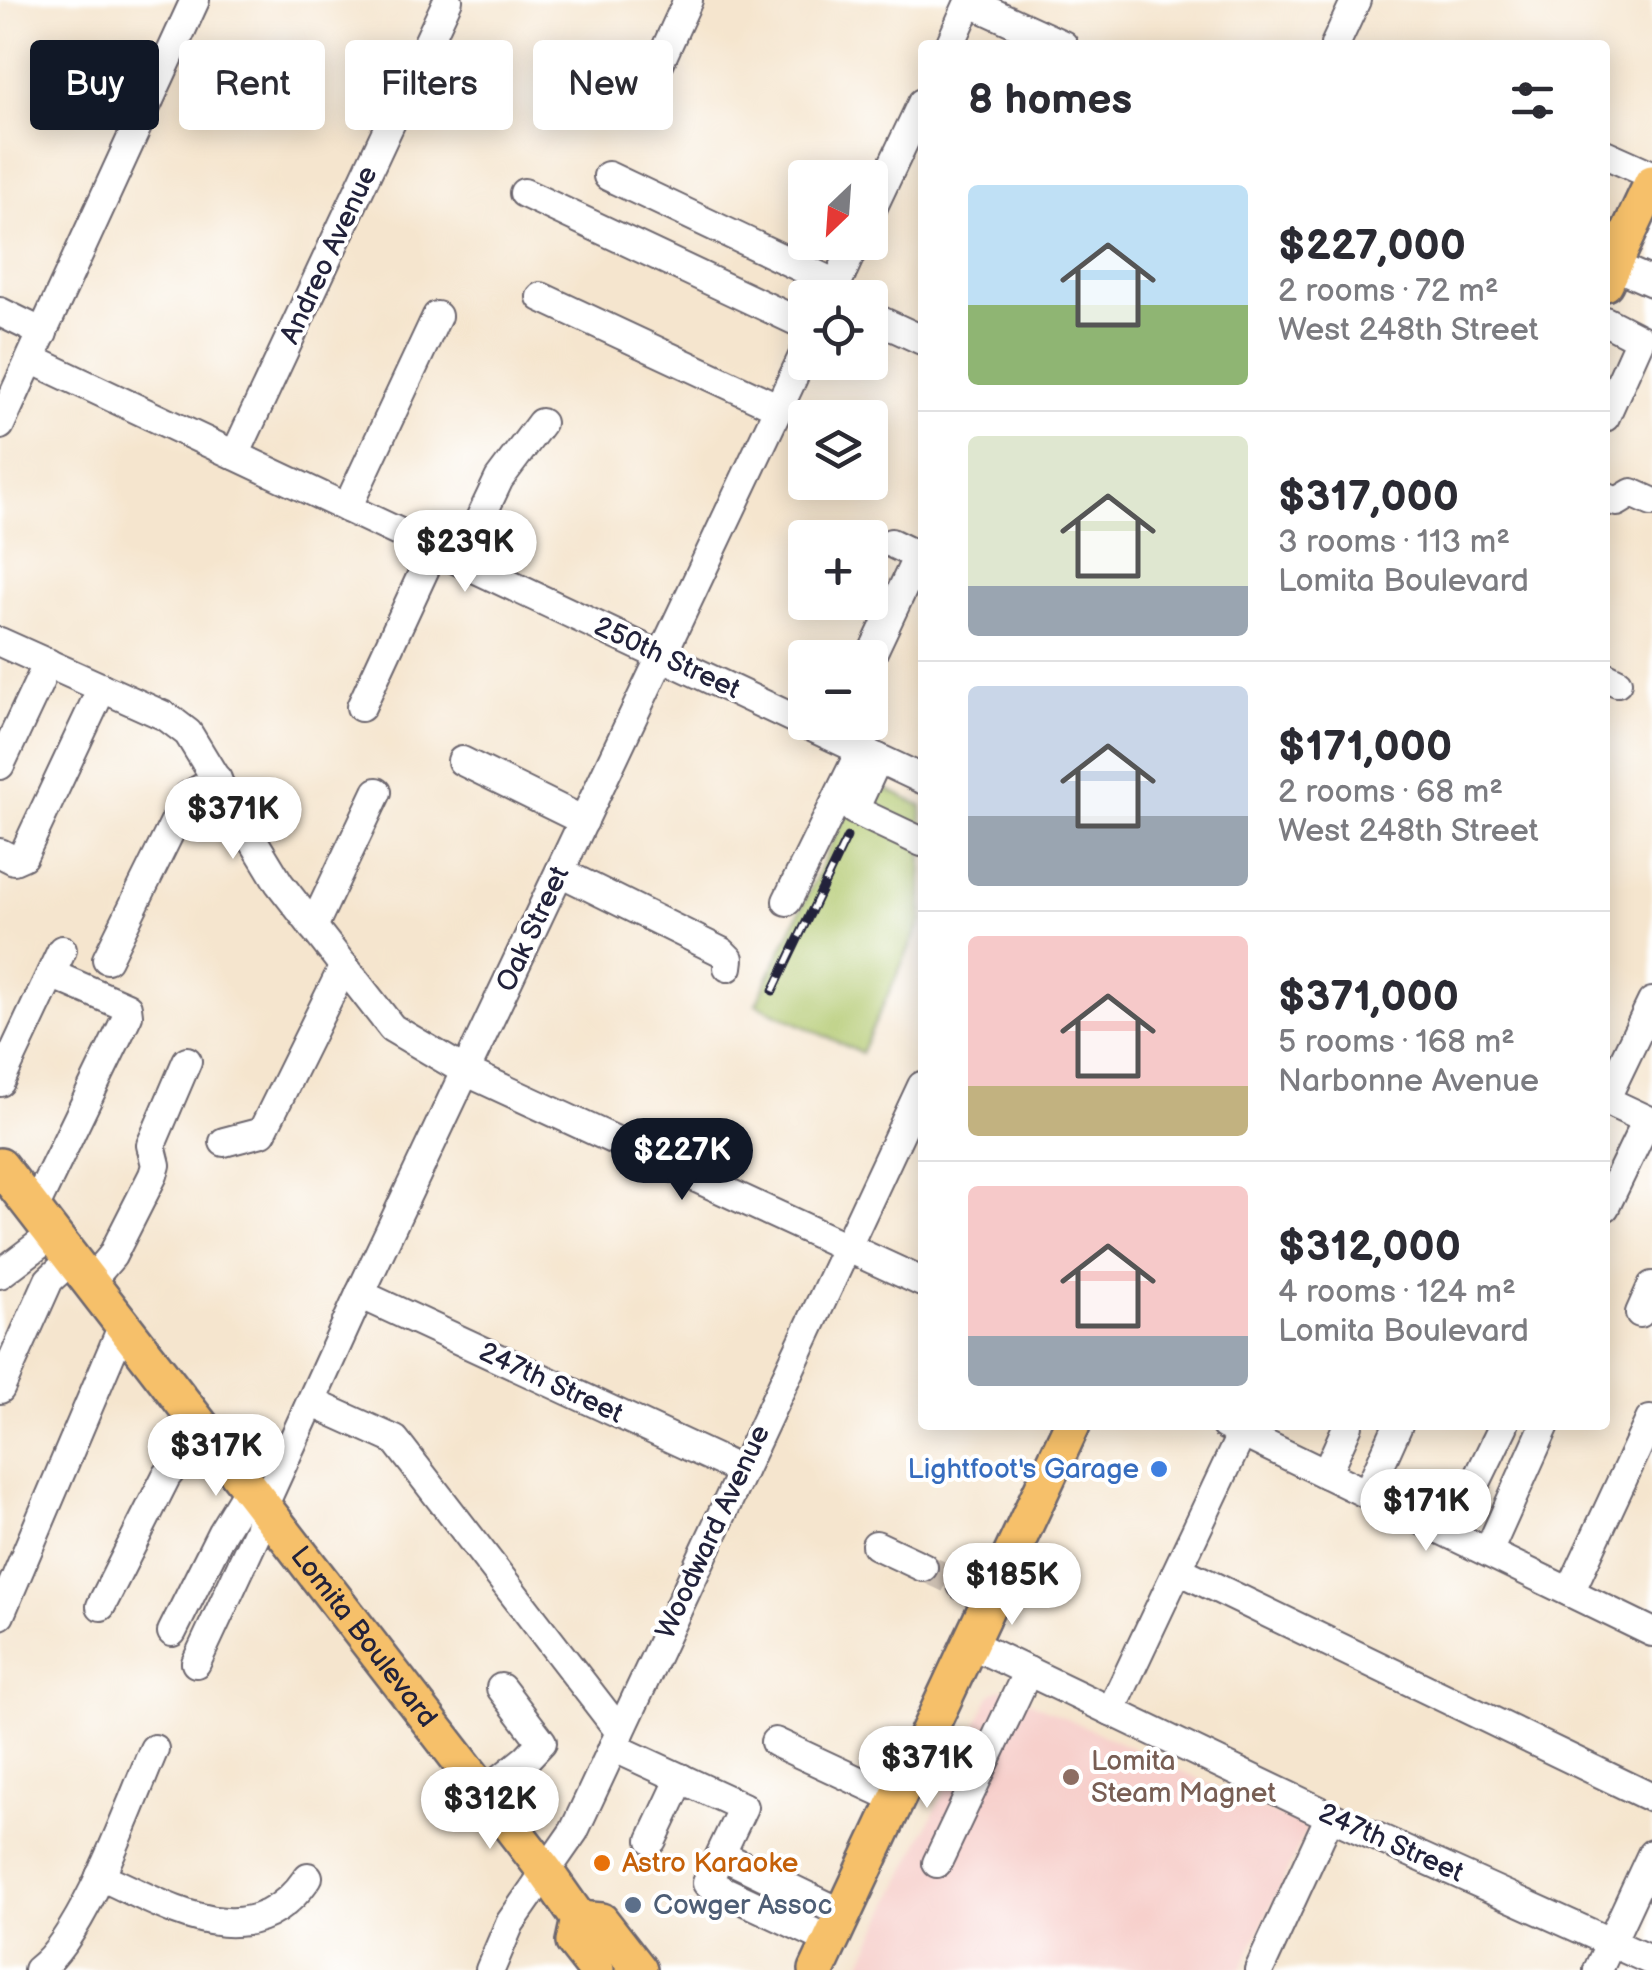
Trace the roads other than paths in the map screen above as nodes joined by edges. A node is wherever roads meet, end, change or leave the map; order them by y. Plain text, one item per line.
1 (195, 0) edge
2 (448, 0) edge
3 (688, 0) edge
4 (1356, 0) edge
5 (970, 1) edge
6 (669, 40) edge
7 (952, 40) edge
8 (1052, 40) edge
9 (1337, 40) edge
10 (918, 111) edge
11 (1610, 156) edge
12 (1652, 174) edge
13 (888, 175) edge
14 (608, 176) dead end
15 (1652, 183) edge
16 (524, 193) dead end
17 (1610, 272) edge
18 (1610, 274) edge
19 (805, 280) edge
20 (1652, 282) edge
21 (542, 298) dead end
22 (0, 312) edge
23 (437, 316) dead end
24 (788, 316) edge
25 (1610, 323) edge
26 (888, 324) edge
27 (43, 332) junction
28 (918, 338) edge
29 (31, 359) junction
30 (792, 380) edge
31 (1610, 406) edge
32 (779, 408) junction
33 (541, 423) dead end
34 (0, 426) edge
35 (235, 455) junction
36 (1649, 492) edge
37 (1610, 499) edge
38 (347, 508) junction
39 (891, 543) dead end
40 (434, 549) junction
41 (460, 561) junction
42 (878, 640) edge
43 (0, 642) edge
44 (662, 656) junction
45 (48, 663) junction
46 (102, 688) junction
47 (361, 706) dead end
48 (788, 709) edge
49 (851, 740) edge
50 (869, 754) junction
51 (462, 761) dead end
52 (0, 765) edge
53 (918, 777) edge
54 (216, 779) junction
55 (377, 792) dead end
56 (584, 821) junction
57 (918, 840) edge
58 (0, 854) edge
59 (560, 872) junction
60 (786, 900) dead end
61 (312, 927) junction
62 (107, 959) dead end
63 (344, 966) junction
64 (728, 968) dead end
65 (1652, 1002) edge
66 (187, 1061) dead end
67 (466, 1071) junction
68 (0, 1082) edge
69 (1610, 1090) edge
70 (1610, 1102) edge
71 (918, 1104) edge
72 (1650, 1121) edge
73 (224, 1142) dead end
74 (0, 1166) edge
75 (1610, 1198) edge
76 (62, 1246) junction
77 (847, 1248) junction
78 (0, 1274) edge
79 (918, 1280) edge
80 (1652, 1286) edge
81 (360, 1294) junction
82 (1640, 1312) dead end
83 (123, 1325) junction
84 (0, 1389) edge
85 (311, 1402) junction
86 (1650, 1420) edge
87 (203, 1429) junction
88 (1069, 1430) edge
89 (1346, 1430) edge
90 (1396, 1430) edge
91 (1502, 1430) edge
92 (1543, 1430) edge
93 (1248, 1431) edge
94 (742, 1471) junction
95 (1326, 1474) junction
96 (1368, 1494) junction
97 (256, 1498) junction
98 (1451, 1534) junction
99 (876, 1545) dead end
100 (1488, 1552) junction
101 (923, 1567) tunnel mouth
102 (1179, 1570) junction
103 (1570, 1592) junction
104 (101, 1606) dead end
105 (0, 1615) edge
106 (172, 1632) dead end
107 (1652, 1632) edge
108 (970, 1643) junction
109 (196, 1663) dead end
110 (1028, 1672) junction
111 (501, 1688) dead end
112 (1111, 1711) junction
113 (617, 1739) junction
114 (775, 1742) dead end
115 (154, 1749) dead end
116 (681, 1778) junction
117 (485, 1792) junction
118 (1652, 1798) edge
119 (897, 1800) junction
120 (1330, 1816) junction
121 (652, 1840) dead end
122 (1652, 1854) edge
123 (936, 1863) dead end
124 (546, 1872) junction
125 (100, 1876) junction
126 (308, 1877) dead end
127 (578, 1919) junction
128 (831, 1942) edge
129 (1611, 1942) junction
130 (1652, 1960) edge
131 (38, 1970) edge
132 (490, 1970) edge
133 (596, 1970) edge
134 (639, 1970) edge
135 (1259, 1970) edge
136 (1598, 1970) edge

1 - 27 street
2 - 35 street, Andreo Avenue
3 - 6 street
4 - 9 street
5 - 7 street
5 - 8 street
10 - 13 street
11 - 12 street
14 - 19 street
15 - 17 main road
16 - 24 street
18 - 20 street
21 - 32 street
22 - 27 street
23 - 38 street
25 - 31 street
26 - 28 street
27 - 29 street
29 - 34 street
29 - 35 street, 250th Street
30 - 32 street, Oak Street
32 - 44 street, Oak Street
33 - 41 street
35 - 38 street, 250th Street
36 - 37 street
38 - 40 street, 250th Street
39 - 42 street
40 - 41 street, 250th Street
40 - 47 street
41 - 44 street, 250th Street
43 - 45 street
44 - 48 street, 250th Street
44 - 56 street, Oak Street
45 - 46 street
45 - 52 street
46 - 54 street
46 - 58 street
49 - 50 street, 250th Street
50 - 53 street, 250th Street
50 - 57 street
50 - 60 street
51 - 56 street
54 - 61 street
54 - 62 street
55 - 61 street
56 - 59 street, Oak Street
59 - 64 street
59 - 67 street, Oak Street
61 - 63 street
63 - 67 street
63 - 73 street
65 - 69 street
66 - 76 street
67 - 77 street
67 - 81 street, Oak Street
68 - 76 street
70 - 72 street
71 - 77 street, Woodward Avenue
72 - 75 street
74 - 76 main road, Lomita Boulevard
76 - 78 street
76 - 83 main road, Lomita Boulevard
76 - 84 street
77 - 79 street
77 - 94 street, Woodward Avenue
80 - 82 street
81 - 85 street, Oak Street
81 - 94 street, 247th Street
83 - 87 main road, Lomita Boulevard
83 - 105 street
85 - 97 street, Oak Street
85 - 113 street
86 - 103 street
87 - 97 main road, Lomita Boulevard
87 - 104 street
88 - 108 main road
89 - 95 street
90 - 96 street
91 - 98 street
92 - 100 street
93 - 95 street
93 - 102 street
94 - 113 street, Woodward Avenue
95 - 96 street
96 - 98 street
97 - 106 street
97 - 109 street
97 - 117 main road, Lomita Boulevard
98 - 100 street
99 - 101 street
100 - 103 street
102 - 112 street
102 - 118 street
103 - 107 street
108 - 110 street, 247th Street
108 - 119 main road
110 - 112 street, 247th Street
110 - 123 street
111 - 117 street
112 - 120 street, 247th Street
113 - 116 street
113 - 124 street, Woodward Avenue
114 - 119 street
115 - 125 street
116 - 121 street
116 - 128 street
117 - 124 main road, Lomita Boulevard
119 - 128 main road
120 - 129 street, 247th Street
120 - 135 street
122 - 129 street
124 - 127 main road, Lomita Boulevard
124 - 132 street, Woodward Avenue
125 - 126 street
125 - 131 street
127 - 133 main road, Lomita Boulevard
127 - 134 main road, Lomita Boulevard
129 - 130 street, 247th Street
129 - 136 street

